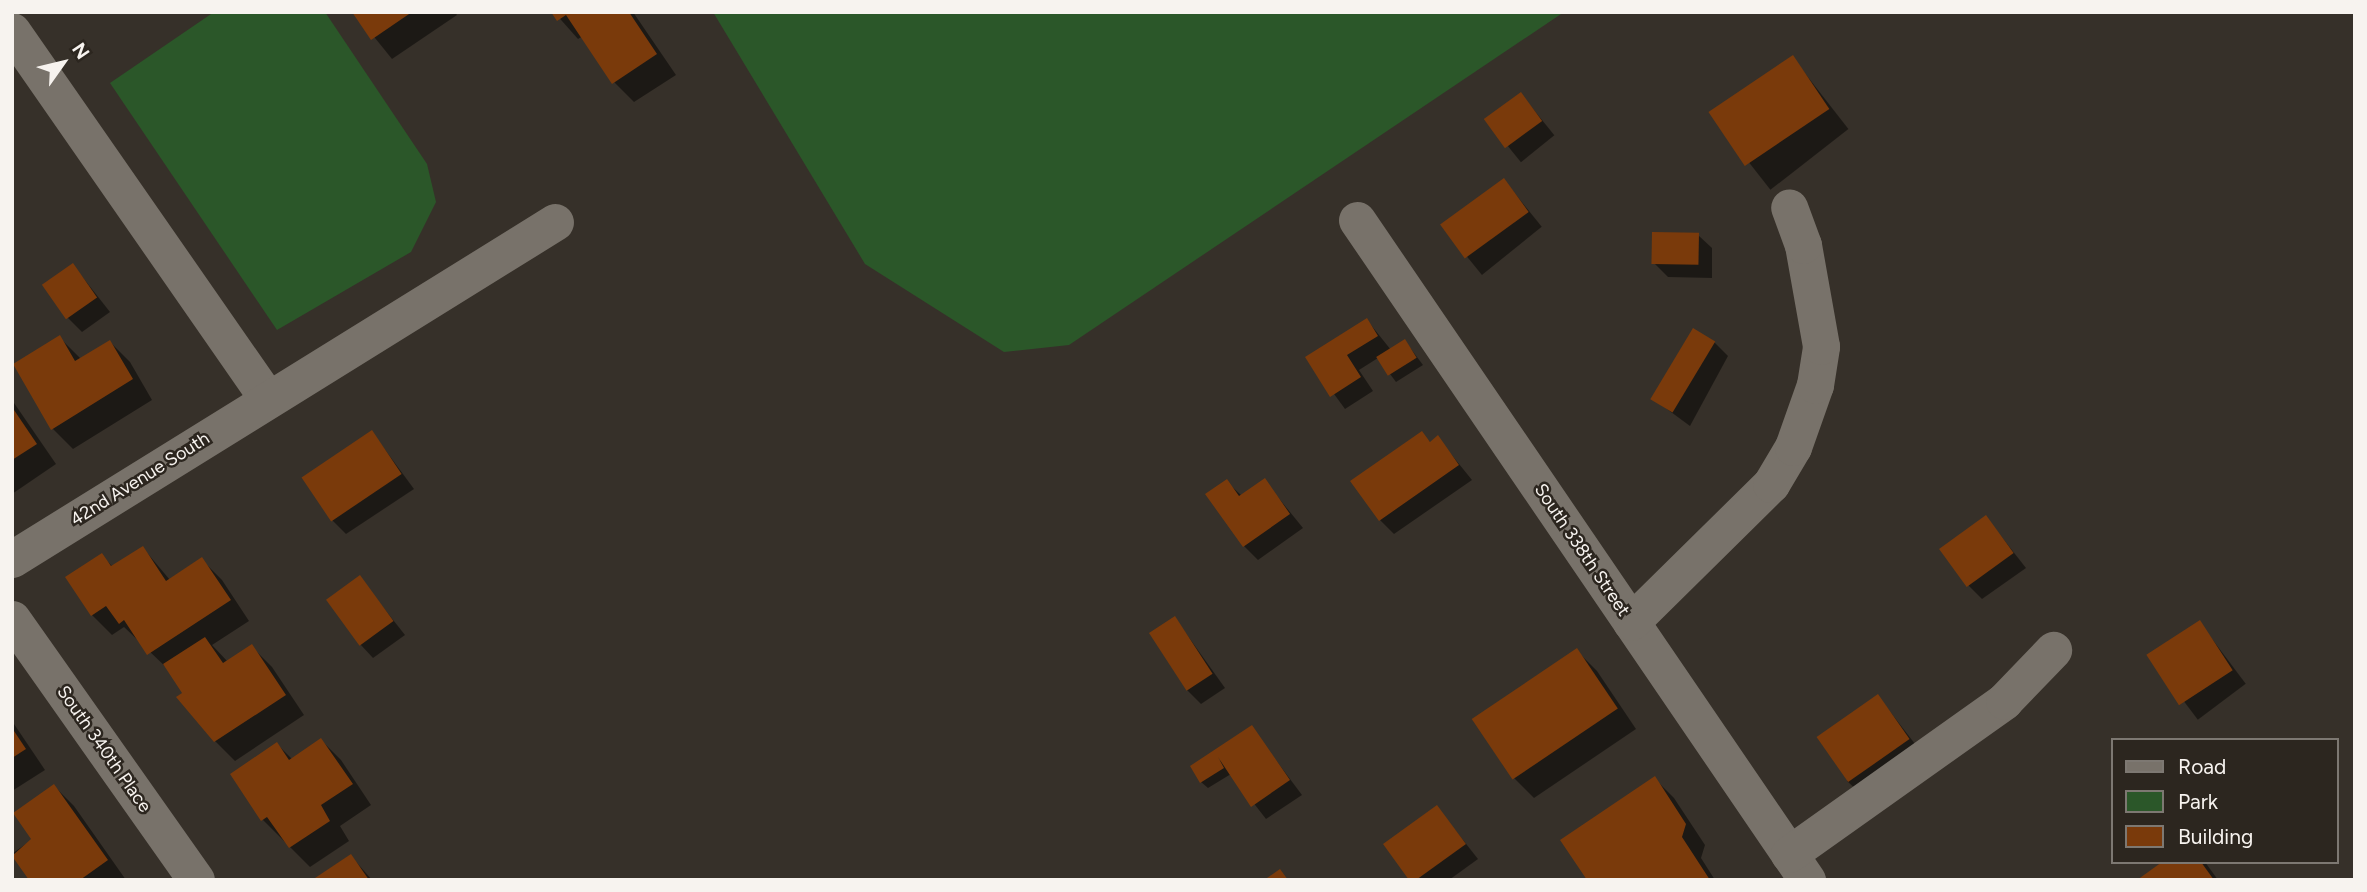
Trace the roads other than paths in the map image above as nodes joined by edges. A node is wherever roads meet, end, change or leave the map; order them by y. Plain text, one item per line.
1 (12, 31) edge
2 (1789, 207) dead end
3 (1357, 220) dead end
4 (555, 222) dead end
5 (268, 399) junction
6 (12, 559) edge
7 (12, 619) edge
8 (1631, 622) junction
9 (2053, 650) dead end
10 (1798, 867) edge
11 (196, 880) edge

1 - 5 street
2 - 8 street
3 - 8 street, South 338th Street
4 - 5 street, 42nd Avenue South
5 - 6 street, 42nd Avenue South
7 - 11 street, South 340th Place
8 - 10 street, South 338th Street
9 - 10 street

